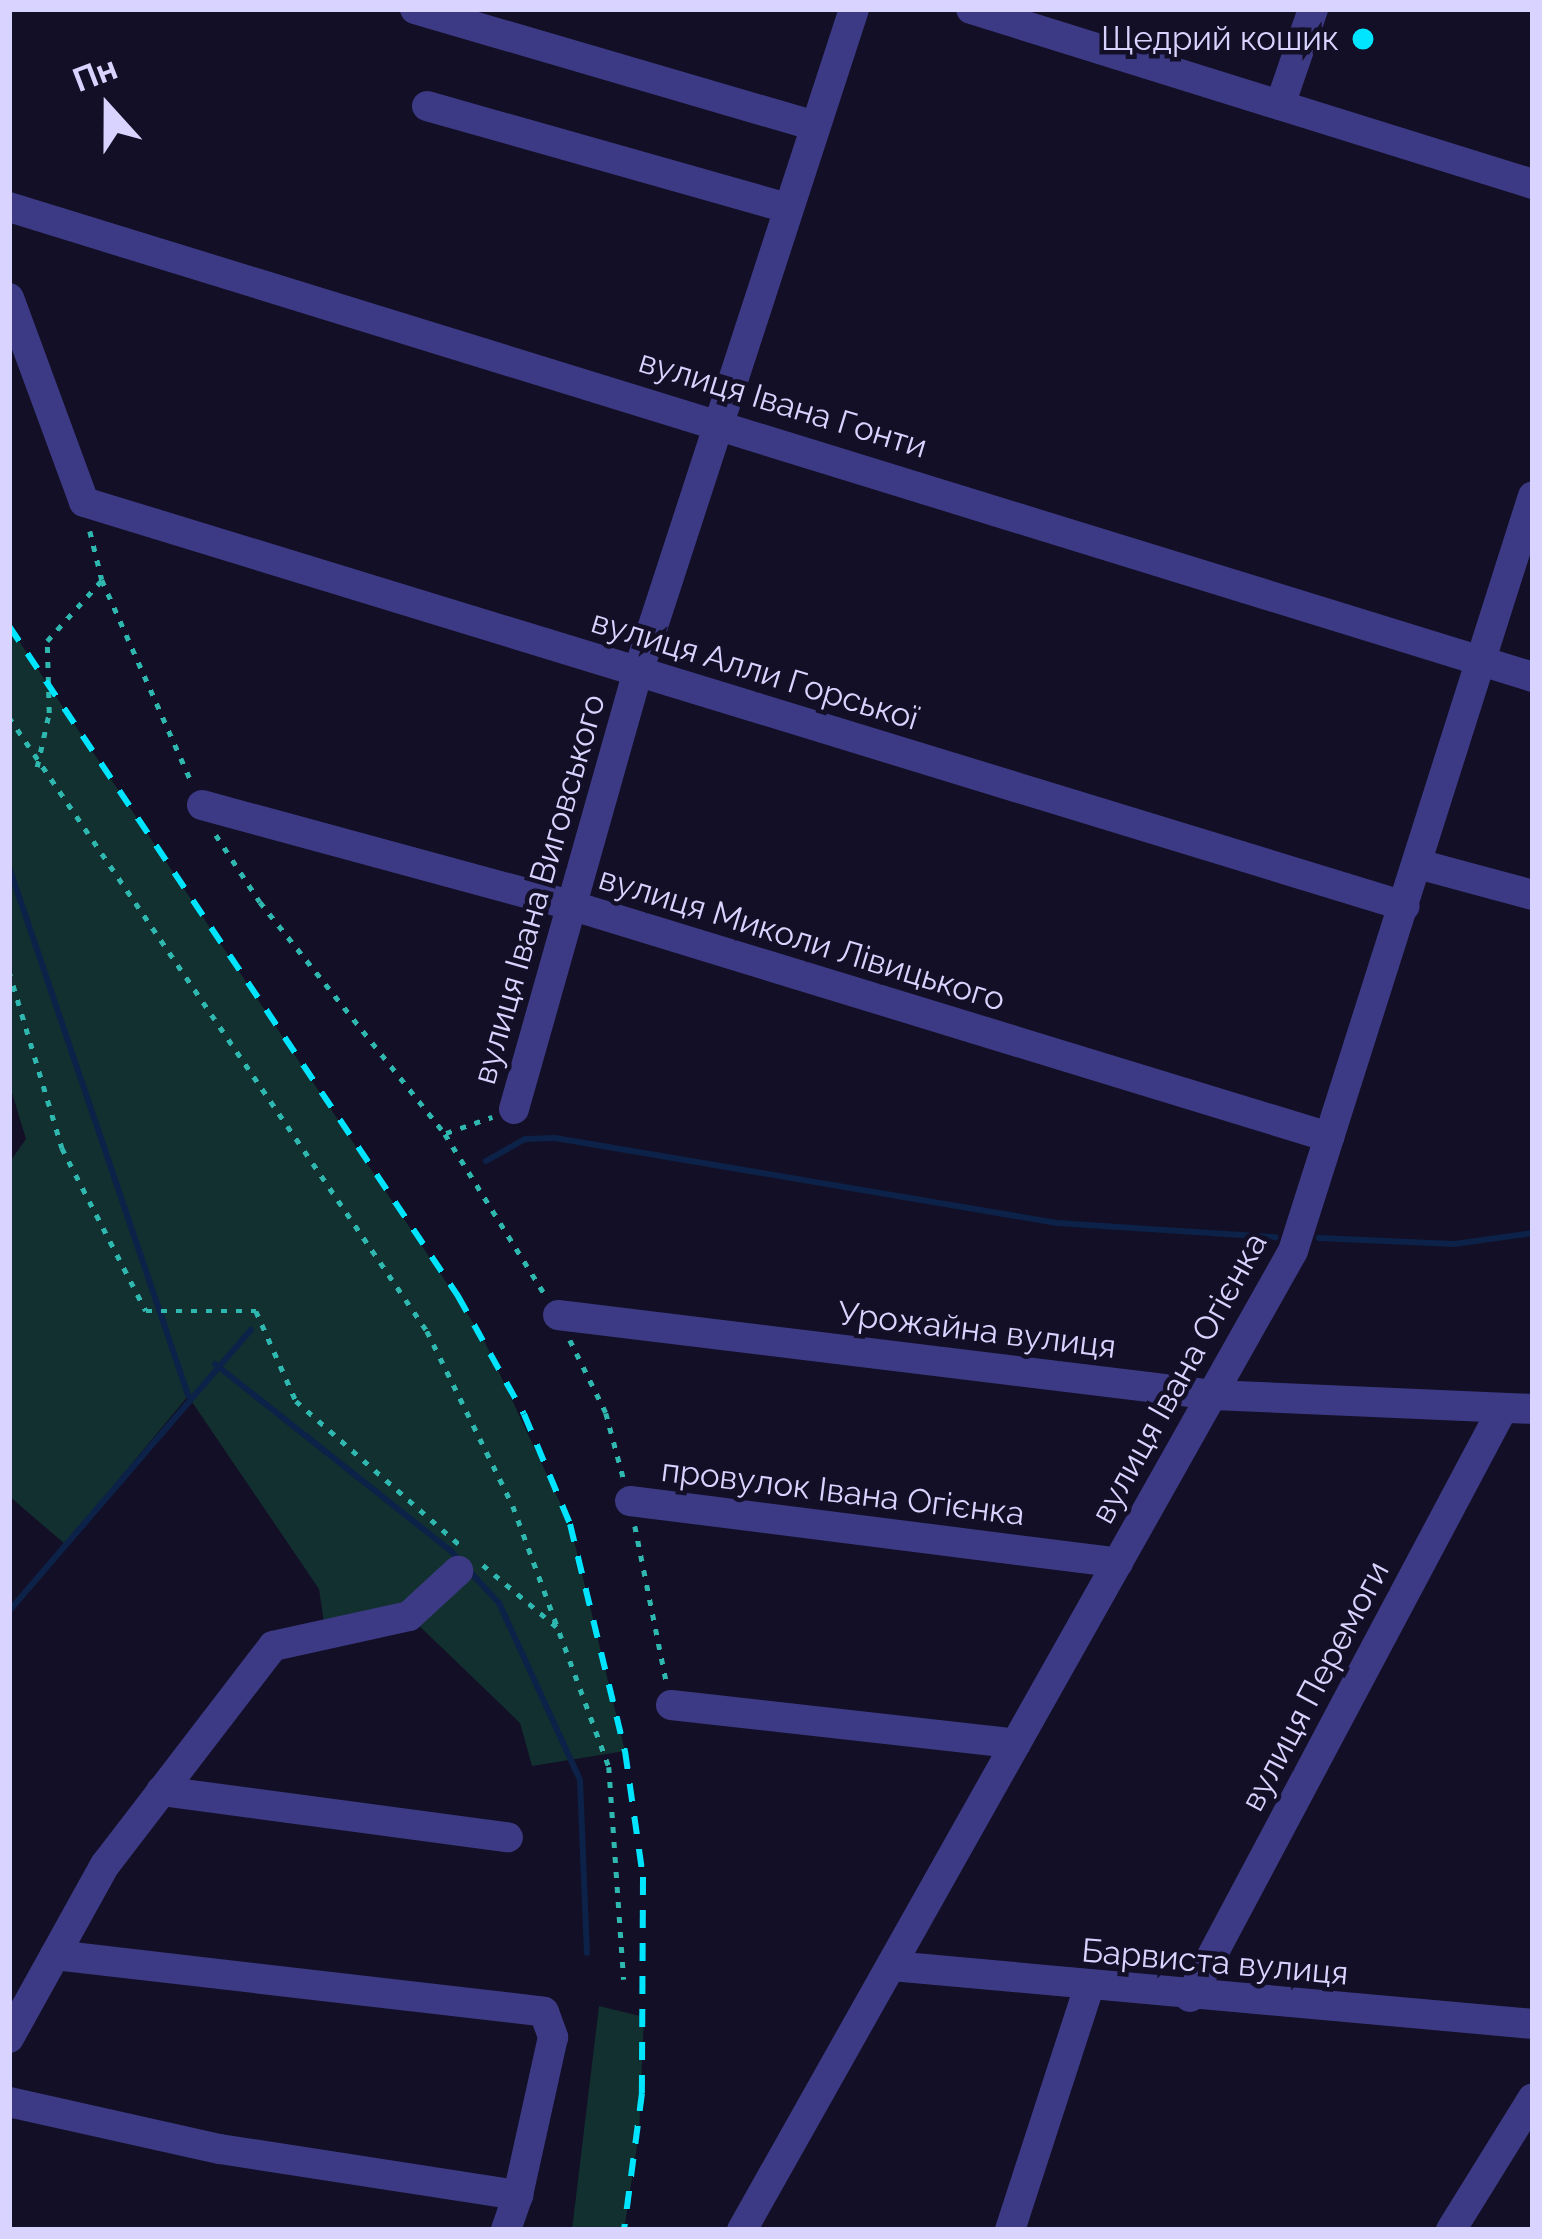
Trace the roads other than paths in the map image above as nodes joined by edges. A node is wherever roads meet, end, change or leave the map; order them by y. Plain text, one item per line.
1 (415, 9) edge
2 (854, 9) edge
3 (971, 9) edge
4 (1313, 9) edge
5 (1280, 105) junction
6 (427, 106) dead end
7 (812, 125) junction
8 (1533, 184) edge
9 (9, 207) edge
10 (787, 208) junction
11 (9, 298) edge
12 (722, 421) junction
13 (1533, 496) edge
14 (1481, 659) junction
15 (638, 672) junction
16 (1533, 677) edge
17 (202, 805) road end
18 (1418, 864) junction
19 (1533, 895) edge
20 (570, 905) junction
21 (1405, 906) junction
22 (514, 1109) road end
23 (1329, 1137) junction
24 (558, 1315) road end
25 (1213, 1395) junction
26 (1518, 1409) edge
27 (630, 1502) road end
28 (1118, 1563) junction
29 (458, 1571) dead end
30 (671, 1705) road end
31 (1016, 1744) junction
32 (161, 1791) junction
33 (508, 1837) dead end
34 (55, 1955) junction
35 (892, 1966) junction
36 (1089, 1987) junction
37 (1190, 1997) junction
38 (1533, 2024) edge
39 (9, 2038) edge
40 (1533, 2098) edge
41 (9, 2102) edge
42 (518, 2195) junction
43 (506, 2230) edge
44 (742, 2230) edge
45 (1010, 2230) edge
46 (1451, 2230) edge

1 - 7 street
2 - 7 street, вулиця Івана Виговського
3 - 5 street
4 - 5 street
5 - 8 street
6 - 10 street
7 - 10 street, вулиця Івана Виговського
9 - 12 street, вулиця Івана Гонти
10 - 12 street, вулиця Івана Виговського
11 - 15 street, вулиця Алли Горської
12 - 14 street, вулиця Івана Гонти
12 - 15 street, вулиця Івана Виговського
13 - 14 street, вулиця Івана Огієнка
14 - 16 street, вулиця Івана Гонти
14 - 18 street, вулиця Івана Огієнка
15 - 20 street, вулиця Івана Виговського
15 - 21 street, вулиця Алли Горської
17 - 20 street, вулиця Миколи Лівицького
18 - 19 street
18 - 21 street, вулиця Івана Огієнка
20 - 22 street, вулиця Івана Виговського
20 - 23 street, вулиця Миколи Лівицького
21 - 23 street, вулиця Івана Огієнка
23 - 25 street, вулиця Івана Огієнка
24 - 25 street, Урожайна вулиця
25 - 26 street, Урожайна вулиця
25 - 28 street, вулиця Івана Огієнка
26 - 37 street, вулиця Перемоги
27 - 28 street, провулок Івана Огієнка
28 - 31 street, вулиця Івана Огієнка
29 - 32 street
30 - 31 street
31 - 35 street, вулиця Івана Огієнка
32 - 33 street
32 - 34 street
34 - 39 street
34 - 42 street
35 - 36 street, Барвиста вулиця
35 - 44 street, вулиця Івана Огієнка
36 - 37 street, Барвиста вулиця
36 - 45 street
37 - 38 street, Барвиста вулиця
40 - 46 street
41 - 42 street
42 - 43 street

